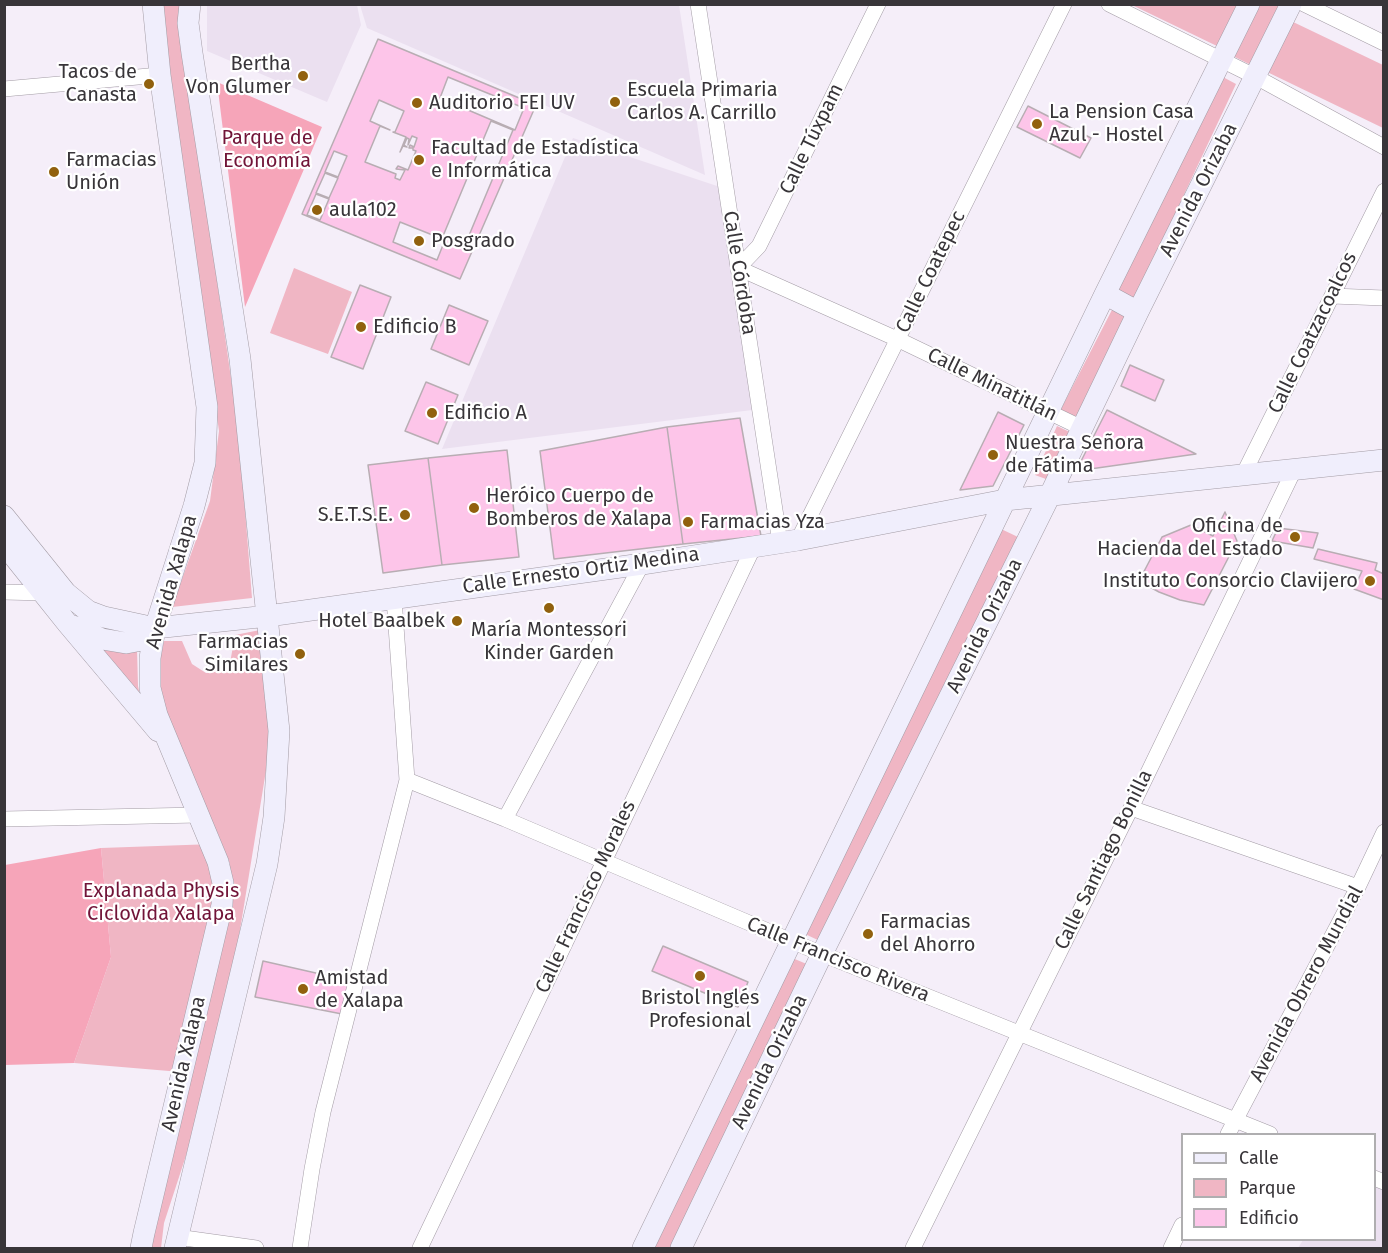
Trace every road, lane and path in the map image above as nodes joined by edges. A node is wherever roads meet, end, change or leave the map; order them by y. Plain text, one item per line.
1 (153, 4) edge
2 (189, 4) edge
3 (698, 4) edge
4 (878, 4) edge
5 (1064, 4) edge
6 (1109, 4) edge
7 (1249, 4) edge
8 (1291, 4) edge
9 (1304, 4) edge
10 (1383, 43) edge
11 (1222, 61) junction
12 (160, 75) junction
13 (1256, 77) junction
14 (4, 89) edge
15 (1383, 147) edge
16 (1383, 191) edge
17 (738, 268) junction
18 (1105, 294) junction
19 (1332, 296) junction
20 (1383, 298) edge
21 (1138, 312) junction
22 (897, 339) junction
23 (1049, 412) junction
24 (1082, 428) junction
25 (1383, 460) edge
26 (1294, 470) junction
27 (1243, 475) junction
28 (1050, 495) junction
29 (1005, 500) junction
30 (4, 516) edge
31 (789, 541) junction
32 (4, 544) edge
33 (754, 546) junction
34 (642, 564) junction
35 (4, 592) edge
36 (45, 593) junction
37 (394, 598) junction
38 (268, 616) junction
39 (67, 623) junction
40 (155, 628) junction
41 (170, 746) junction
42 (407, 780) junction
43 (1131, 808) junction
44 (199, 815) junction
45 (4, 819) edge
46 (505, 819) junction
47 (1383, 832) edge
48 (602, 861) junction
49 (1358, 887) junction
50 (790, 941) junction
51 (822, 954) junction
52 (1018, 1033) junction
53 (1235, 1120) junction
54 (1228, 1133) edge
55 (1268, 1133) edge
56 (1181, 1227) edge
57 (176, 1243) edge
58 (141, 1248) edge
59 (256, 1248) edge
60 (300, 1248) edge
61 (420, 1248) edge
62 (643, 1248) edge
63 (681, 1248) edge
64 (913, 1248) edge
65 (1171, 1248) edge

1 - 12 main road, Avenida Xalapa
2 - 38 main road, Avenida Xalapa
3 - 17 street, Calle Córdoba
4 - 17 street, Calle Túxpam
5 - 22 street, Calle Coatepec
6 - 11 street
7 - 11 main road, Avenida Orizaba
8 - 13 main road, Avenida Orizaba
9 - 10 street
11 - 13 street
11 - 18 main road, Avenida Orizaba
12 - 14 street
12 - 40 main road, Avenida Xalapa
13 - 15 street
13 - 21 main road, Avenida Orizaba
16 - 19 street, Calle Coatzacoalcos
17 - 22 street, Calle Minatitlán
17 - 31 street, Calle Córdoba
18 - 21 main road
18 - 23 main road, Avenida Orizaba
19 - 20 street
19 - 27 street, Calle Coatzacoalcos
21 - 24 main road, Avenida Orizaba
22 - 23 street, Calle Minatitlán
22 - 31 street, Calle Coatepec
23 - 24 street, Calle Minatitlán
23 - 29 main road, Avenida Orizaba
24 - 28 main road, Avenida Orizaba
25 - 26 main road, Calle Ernesto Ortiz Medina
26 - 27 main road, Calle Ernesto Ortiz Medina
26 - 43 street, Calle Santiago Bonilla
27 - 28 main road, Calle Ernesto Ortiz Medina
28 - 29 main road, Calle Ernesto Ortiz Medina
28 - 51 main road, Avenida Orizaba
29 - 31 main road, Calle Ernesto Ortiz Medina
29 - 50 main road, Avenida Orizaba
30 - 40 main road
31 - 33 main road, Calle Ernesto Ortiz Medina
32 - 36 main road
33 - 34 main road, Calle Ernesto Ortiz Medina
33 - 48 street, Calle Francisco Morales
34 - 37 main road, Calle Ernesto Ortiz Medina
34 - 46 street
35 - 36 street
36 - 39 main road
37 - 38 main road, Calle Ernesto Ortiz Medina
37 - 42 street
38 - 40 main road, Calle Ernesto Ortiz Medina
38 - 57 main road, Avenida Xalapa
39 - 40 main road
39 - 41 main road
40 - 41 main road, Avenida Xalapa
41 - 44 main road, Avenida Xalapa
42 - 46 street, Calle Francisco Rivera
42 - 60 street
43 - 49 street
43 - 52 street, Calle Santiago Bonilla
44 - 45 street
44 - 58 main road, Avenida Xalapa
46 - 48 street, Calle Francisco Rivera
47 - 49 street, Avenida Obrero Mundial
48 - 50 street, Calle Francisco Rivera
48 - 61 street, Calle Francisco Morales
49 - 53 street, Avenida Obrero Mundial
50 - 51 street, Calle Francisco Rivera
50 - 62 main road, Avenida Orizaba
51 - 52 street, Calle Francisco Rivera
51 - 63 main road, Avenida Orizaba
52 - 53 street, Calle Francisco Rivera
52 - 64 street, Calle Santiago Bonilla
53 - 54 street, Avenida Obrero Mundial
53 - 55 street, Calle Francisco Rivera
56 - 65 street
57 - 59 street

